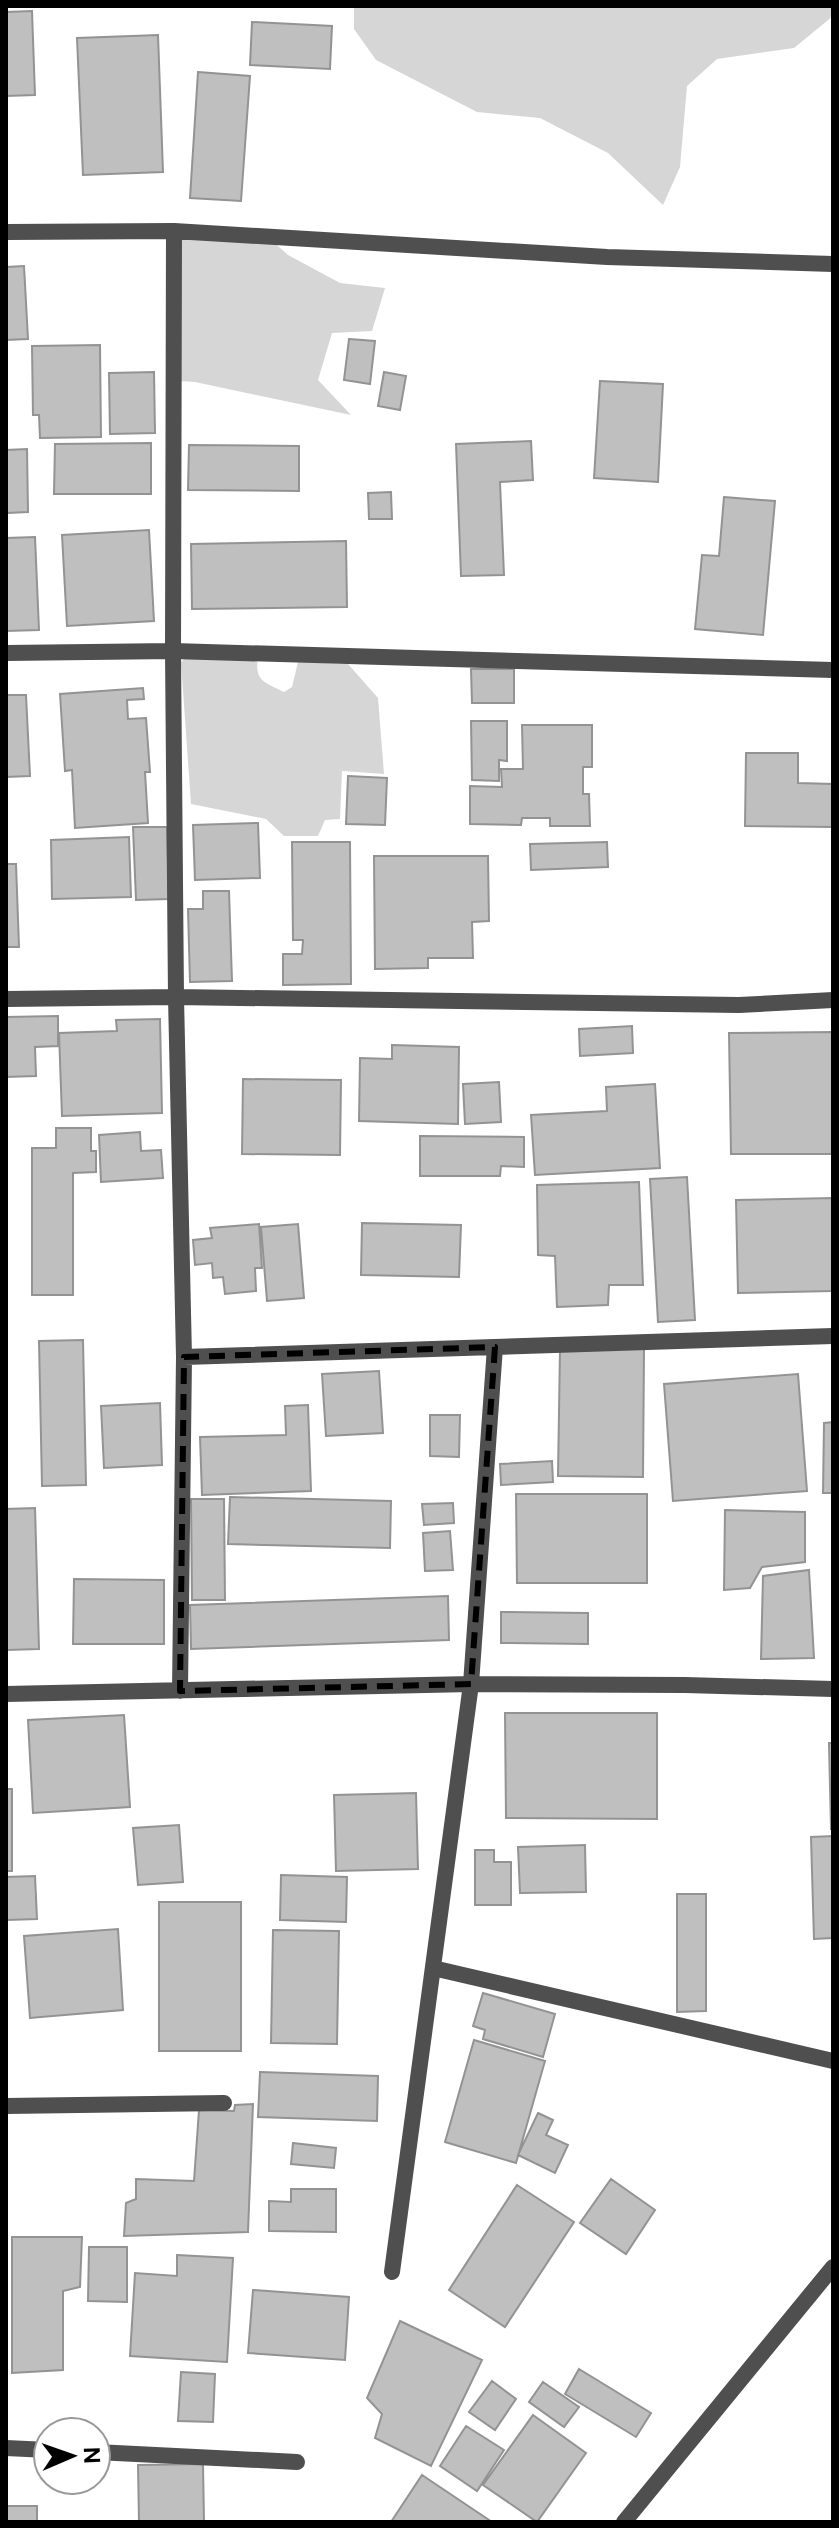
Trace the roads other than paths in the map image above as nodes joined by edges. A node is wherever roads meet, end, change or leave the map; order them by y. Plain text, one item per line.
1 (174, 231) junction
2 (6, 232) edge
3 (833, 264) edge
4 (173, 651) junction
5 (6, 653) edge
6 (833, 670) edge
7 (176, 997) junction
8 (6, 999) edge
9 (833, 1000) edge
10 (833, 1336) edge
11 (495, 1347) junction
12 (184, 1357) junction
13 (471, 1684) junction
14 (833, 1689) edge
15 (180, 1691) junction
16 (6, 1694) edge
17 (433, 1968) junction
18 (833, 2061) edge
19 (224, 2103) dead end
20 (6, 2106) edge
21 (833, 2267) edge
22 (392, 2272) dead end
23 (6, 2448) edge
24 (32, 2449) edge
25 (112, 2453) edge
26 (297, 2462) dead end
27 (624, 2522) edge

1 - 2 street
1 - 3 street
1 - 4 street
4 - 5 street
4 - 6 street
4 - 7 street
7 - 8 street
7 - 9 street
7 - 12 street
10 - 11 street
11 - 12 street
11 - 13 street
12 - 15 street
13 - 14 street
13 - 15 street
13 - 17 street
15 - 16 street
17 - 18 street
17 - 22 street
19 - 20 street
21 - 27 street
23 - 24 street
25 - 26 street

